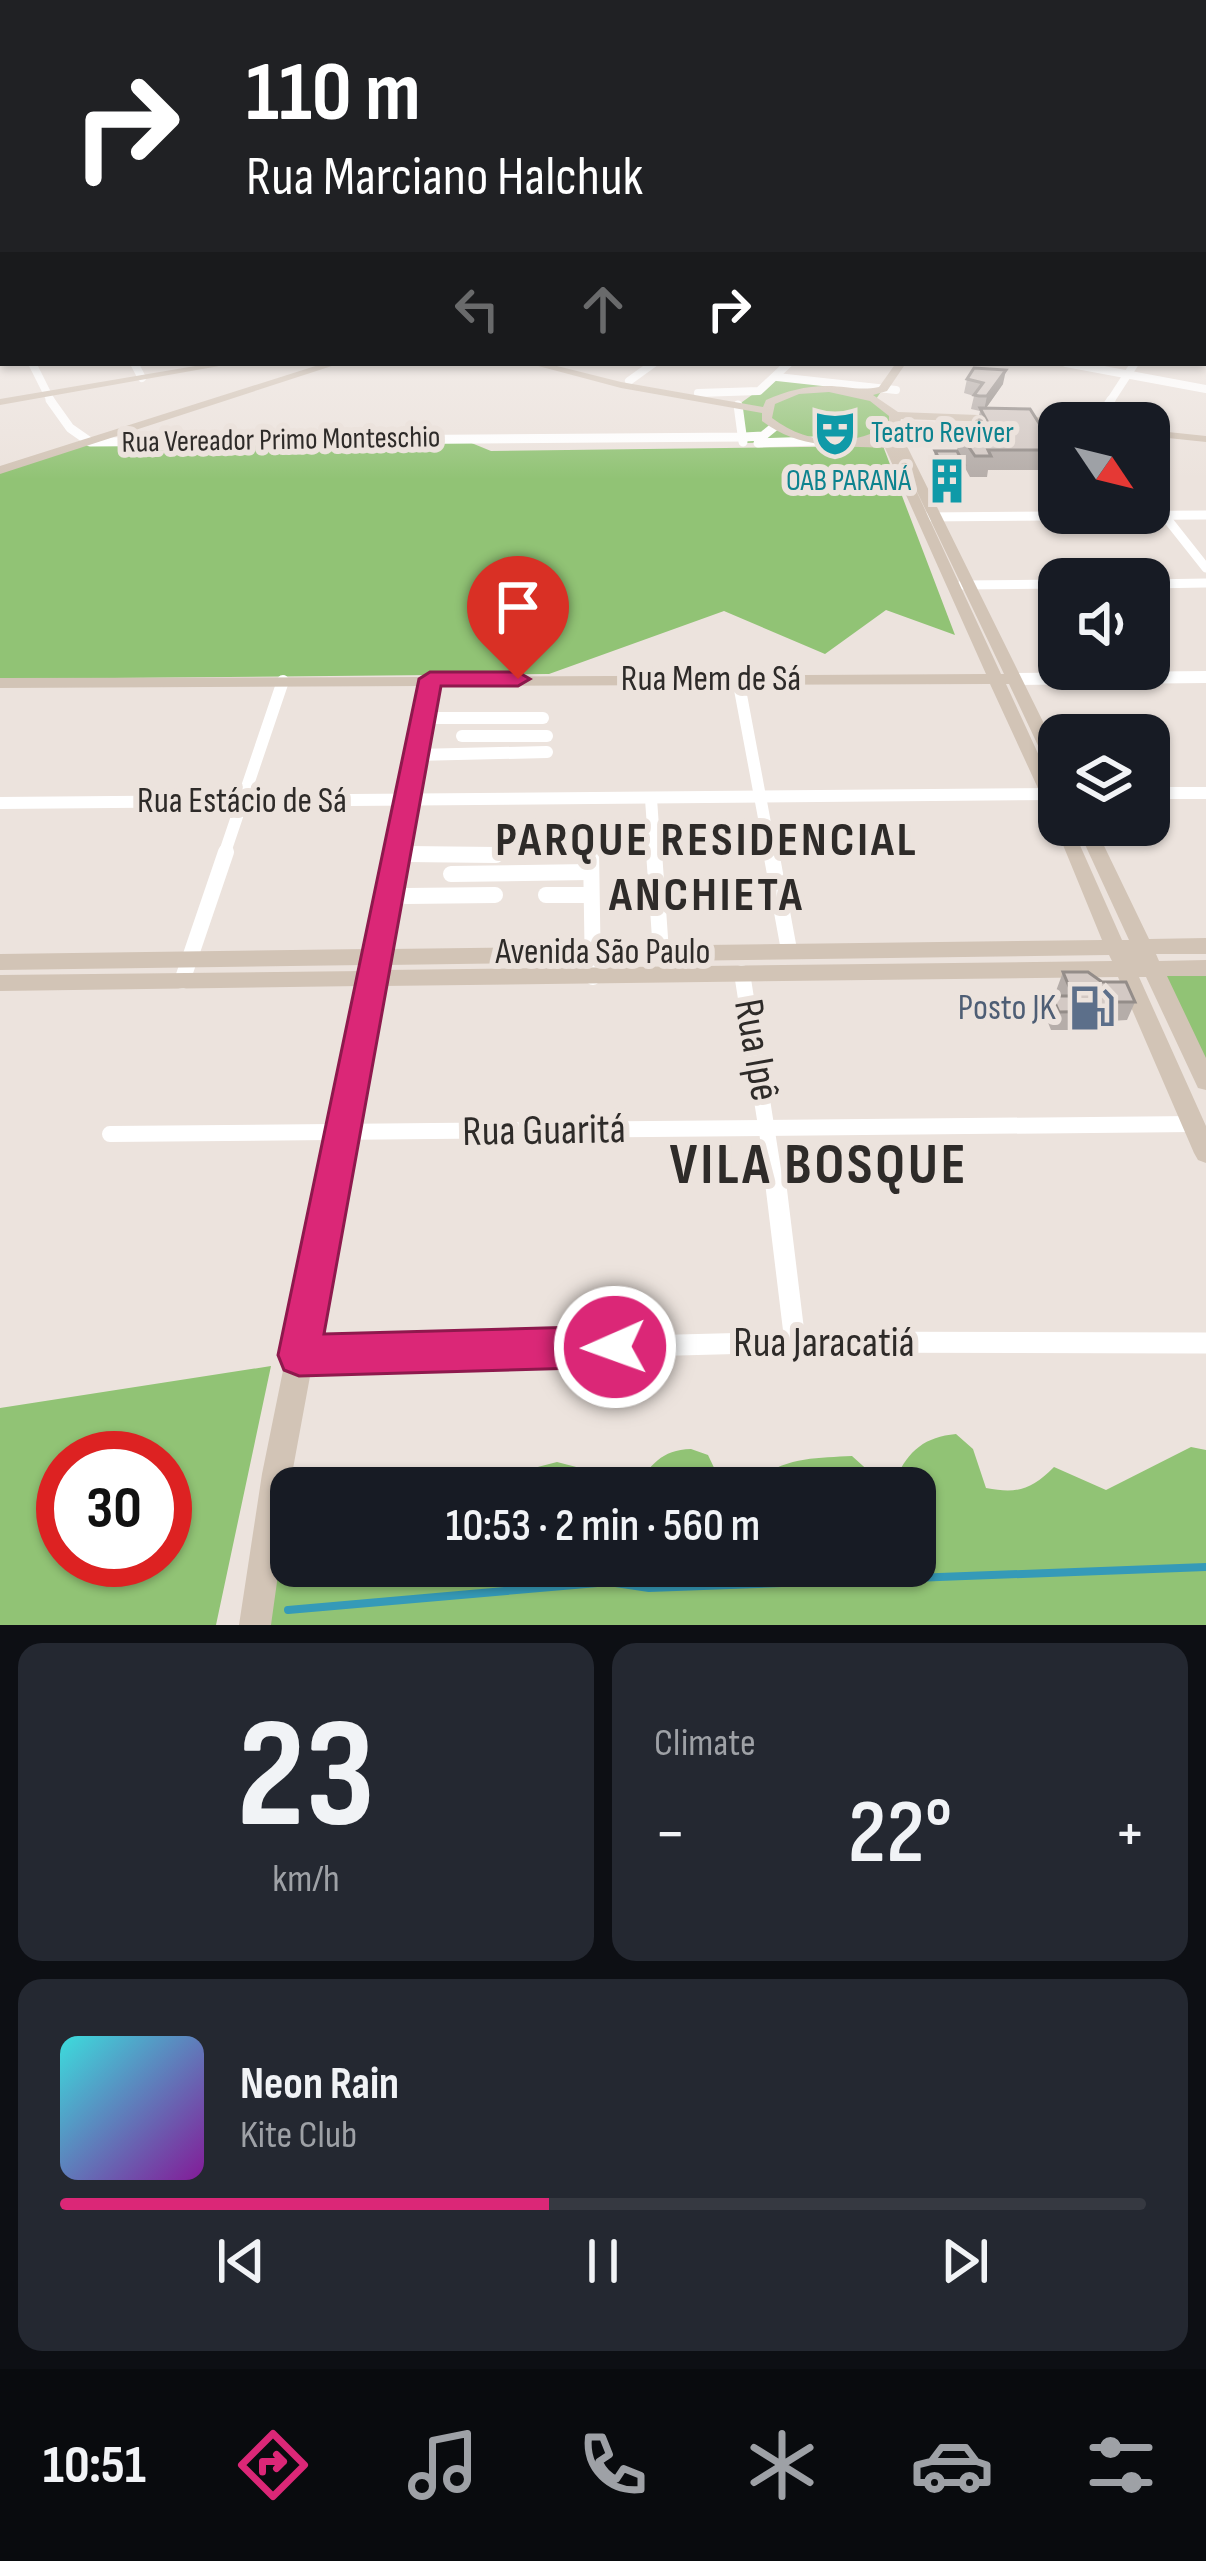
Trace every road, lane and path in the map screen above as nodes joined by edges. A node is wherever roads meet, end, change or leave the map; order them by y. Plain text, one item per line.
1 (33, 366) edge
2 (136, 366) edge
3 (213, 366) edge
4 (327, 366) edge
5 (546, 366) edge
6 (573, 366) edge
7 (650, 366) edge
8 (786, 366) edge
9 (900, 366) edge
10 (912, 366) edge
11 (1082, 366) edge
12 (1133, 366) edge
13 (1126, 374) junction
14 (777, 377) junction
15 (142, 378) junction
16 (629, 381) junction
17 (657, 389) junction
18 (890, 389) junction
19 (1206, 389) edge
20 (698, 393) junction
21 (46, 394) junction
22 (862, 394) junction
23 (0, 402) edge
24 (1108, 402) edge
25 (738, 405) junction
26 (769, 405) junction
27 (892, 418) junction
28 (1038, 421) edge
29 (1038, 426) edge
30 (774, 427) junction
31 (1170, 431) edge
32 (1206, 434) edge
33 (744, 440) junction
34 (816, 441) junction
35 (90, 442) junction
36 (850, 442) junction
37 (0, 470) edge
38 (1206, 515) edge
39 (1170, 516) edge
40 (927, 517) junction
41 (1038, 517) edge
42 (1170, 523) edge
43 (1206, 568) edge
44 (1206, 583) edge
45 (1038, 584) edge
46 (1170, 584) edge
47 (962, 585) junction
48 (1206, 677) edge
49 (430, 679) junction
50 (738, 679) junction
51 (996, 679) junction
52 (1016, 680) junction
53 (283, 681) junction
54 (0, 682) edge
55 (423, 718) junction
56 (464, 718) junction
57 (543, 718) dead end
58 (1038, 727) edge
59 (463, 736) junction
60 (415, 755) junction
61 (460, 755) junction
62 (1038, 762) edge
63 (1170, 793) edge
64 (1206, 793) edge
65 (1038, 794) edge
66 (761, 797) junction
67 (651, 799) junction
68 (405, 800) junction
69 (0, 802) edge
70 (244, 802) junction
71 (1070, 846) edge
72 (1095, 846) edge
73 (546, 850) dead end
74 (407, 854) dead end
75 (453, 855) junction
76 (496, 855) dead end
77 (590, 872) junction
78 (451, 874) junction
79 (495, 895) dead end
80 (546, 895) dead end
81 (591, 895) junction
82 (406, 896) dead end
83 (448, 896) junction
84 (1111, 946) junction
85 (1142, 946) junction
86 (1206, 946) edge
87 (789, 950) junction
88 (661, 952) junction
89 (190, 959) junction
90 (0, 962) edge
91 (593, 965) junction
92 (374, 967) junction
93 (1121, 968) junction
94 (1152, 968) junction
95 (1206, 968) edge
96 (742, 974) junction
97 (182, 981) junction
98 (0, 983) edge
99 (1206, 1081) edge
100 (1194, 1124) junction
101 (769, 1128) junction
102 (110, 1134) dead end
103 (343, 1134) junction
104 (1206, 1153) edge
105 (795, 1342) junction
106 (1206, 1343) edge
107 (299, 1355) junction
108 (255, 1625) edge

1 - 21 street
2 - 15 street
3 - 15 main road
4 - 35 main road
5 - 17 main road
6 - 16 main road
7 - 16 street
8 - 14 street
9 - 18 main road
10 - 18 main road
11 - 13 street
12 - 13 street
13 - 19 street
13 - 24 street
14 - 18 street
14 - 20 street
15 - 21 main road
16 - 17 main road
17 - 20 main road
17 - 25 main road
18 - 22 main road
18 - 27 main road
20 - 26 main road
21 - 23 main road
21 - 35 street
22 - 26 main road
22 - 27 main road
25 - 26 main road
25 - 33 street
26 - 30 main road
27 - 28 main road
27 - 29 main road
27 - 36 main road
27 - 40 main road
30 - 33 street, Rua Vereador Primo Monteschio
30 - 34 main road
31 - 32 main road
33 - 34 street, Rua Vereador Primo Monteschio
33 - 35 street, Rua Vereador Primo Monteschio
34 - 36 main road
35 - 37 main road
36 - 40 main road
38 - 39 street
40 - 41 street
40 - 47 main road
42 - 43 street
44 - 46 street
45 - 47 street
47 - 51 main road
47 - 52 main road
48 - 52 street, Rua Mem de Sá
49 - 50 main road, Rua Mem de Sá
49 - 53 main road, Rua Mem de Sá
49 - 55 main road
50 - 51 main road, Rua Mem de Sá
50 - 66 street
51 - 52 main road, Rua Mem de Sá
51 - 62 main road
52 - 58 main road
53 - 54 main road, Rua Mem de Sá
53 - 70 street
55 - 56 street
55 - 60 main road
56 - 57 street
56 - 59 street
59 - 61 street
59 - 61 street
60 - 61 street
60 - 68 main road
63 - 64 street
65 - 66 street, Rua Estácio de Sá
66 - 67 street, Rua Estácio de Sá
66 - 87 street
67 - 68 street, Rua Estácio de Sá
67 - 88 street
68 - 70 street, Rua Estácio de Sá
68 - 92 main road
69 - 70 street, Rua Estácio de Sá
70 - 89 street
71 - 84 main road
72 - 85 main road
73 - 77 street
74 - 75 street
75 - 76 street
75 - 78 street
77 - 78 street
77 - 81 street
78 - 83 street
79 - 83 street
80 - 81 street
81 - 91 street
82 - 83 street
84 - 85 main road, Avenida São Paulo
84 - 87 main road, Avenida São Paulo
84 - 93 main road
85 - 86 main road, Avenida São Paulo
85 - 94 main road
87 - 88 main road, Avenida São Paulo
88 - 91 main road, Avenida São Paulo
89 - 90 main road, Avenida São Paulo
89 - 92 main road, Avenida São Paulo
89 - 97 street
91 - 92 main road, Avenida São Paulo
91 - 96 main road, Avenida São Paulo
92 - 97 main road, Avenida São Paulo
92 - 103 main road
93 - 94 main road, Avenida São Paulo
93 - 96 main road, Avenida São Paulo
93 - 100 main road
94 - 95 main road, Avenida São Paulo
94 - 99 main road
96 - 101 street, Rua Ipê
97 - 98 main road, Avenida São Paulo
100 - 101 street, Rua Guaritá
100 - 104 main road
101 - 103 street, Rua Guaritá
101 - 105 street, Rua Ipê
102 - 103 street, Rua Guaritá
103 - 107 main road
105 - 106 street, Rua Jaracatiá
105 - 107 street, Rua Jaracatiá
107 - 108 main road

